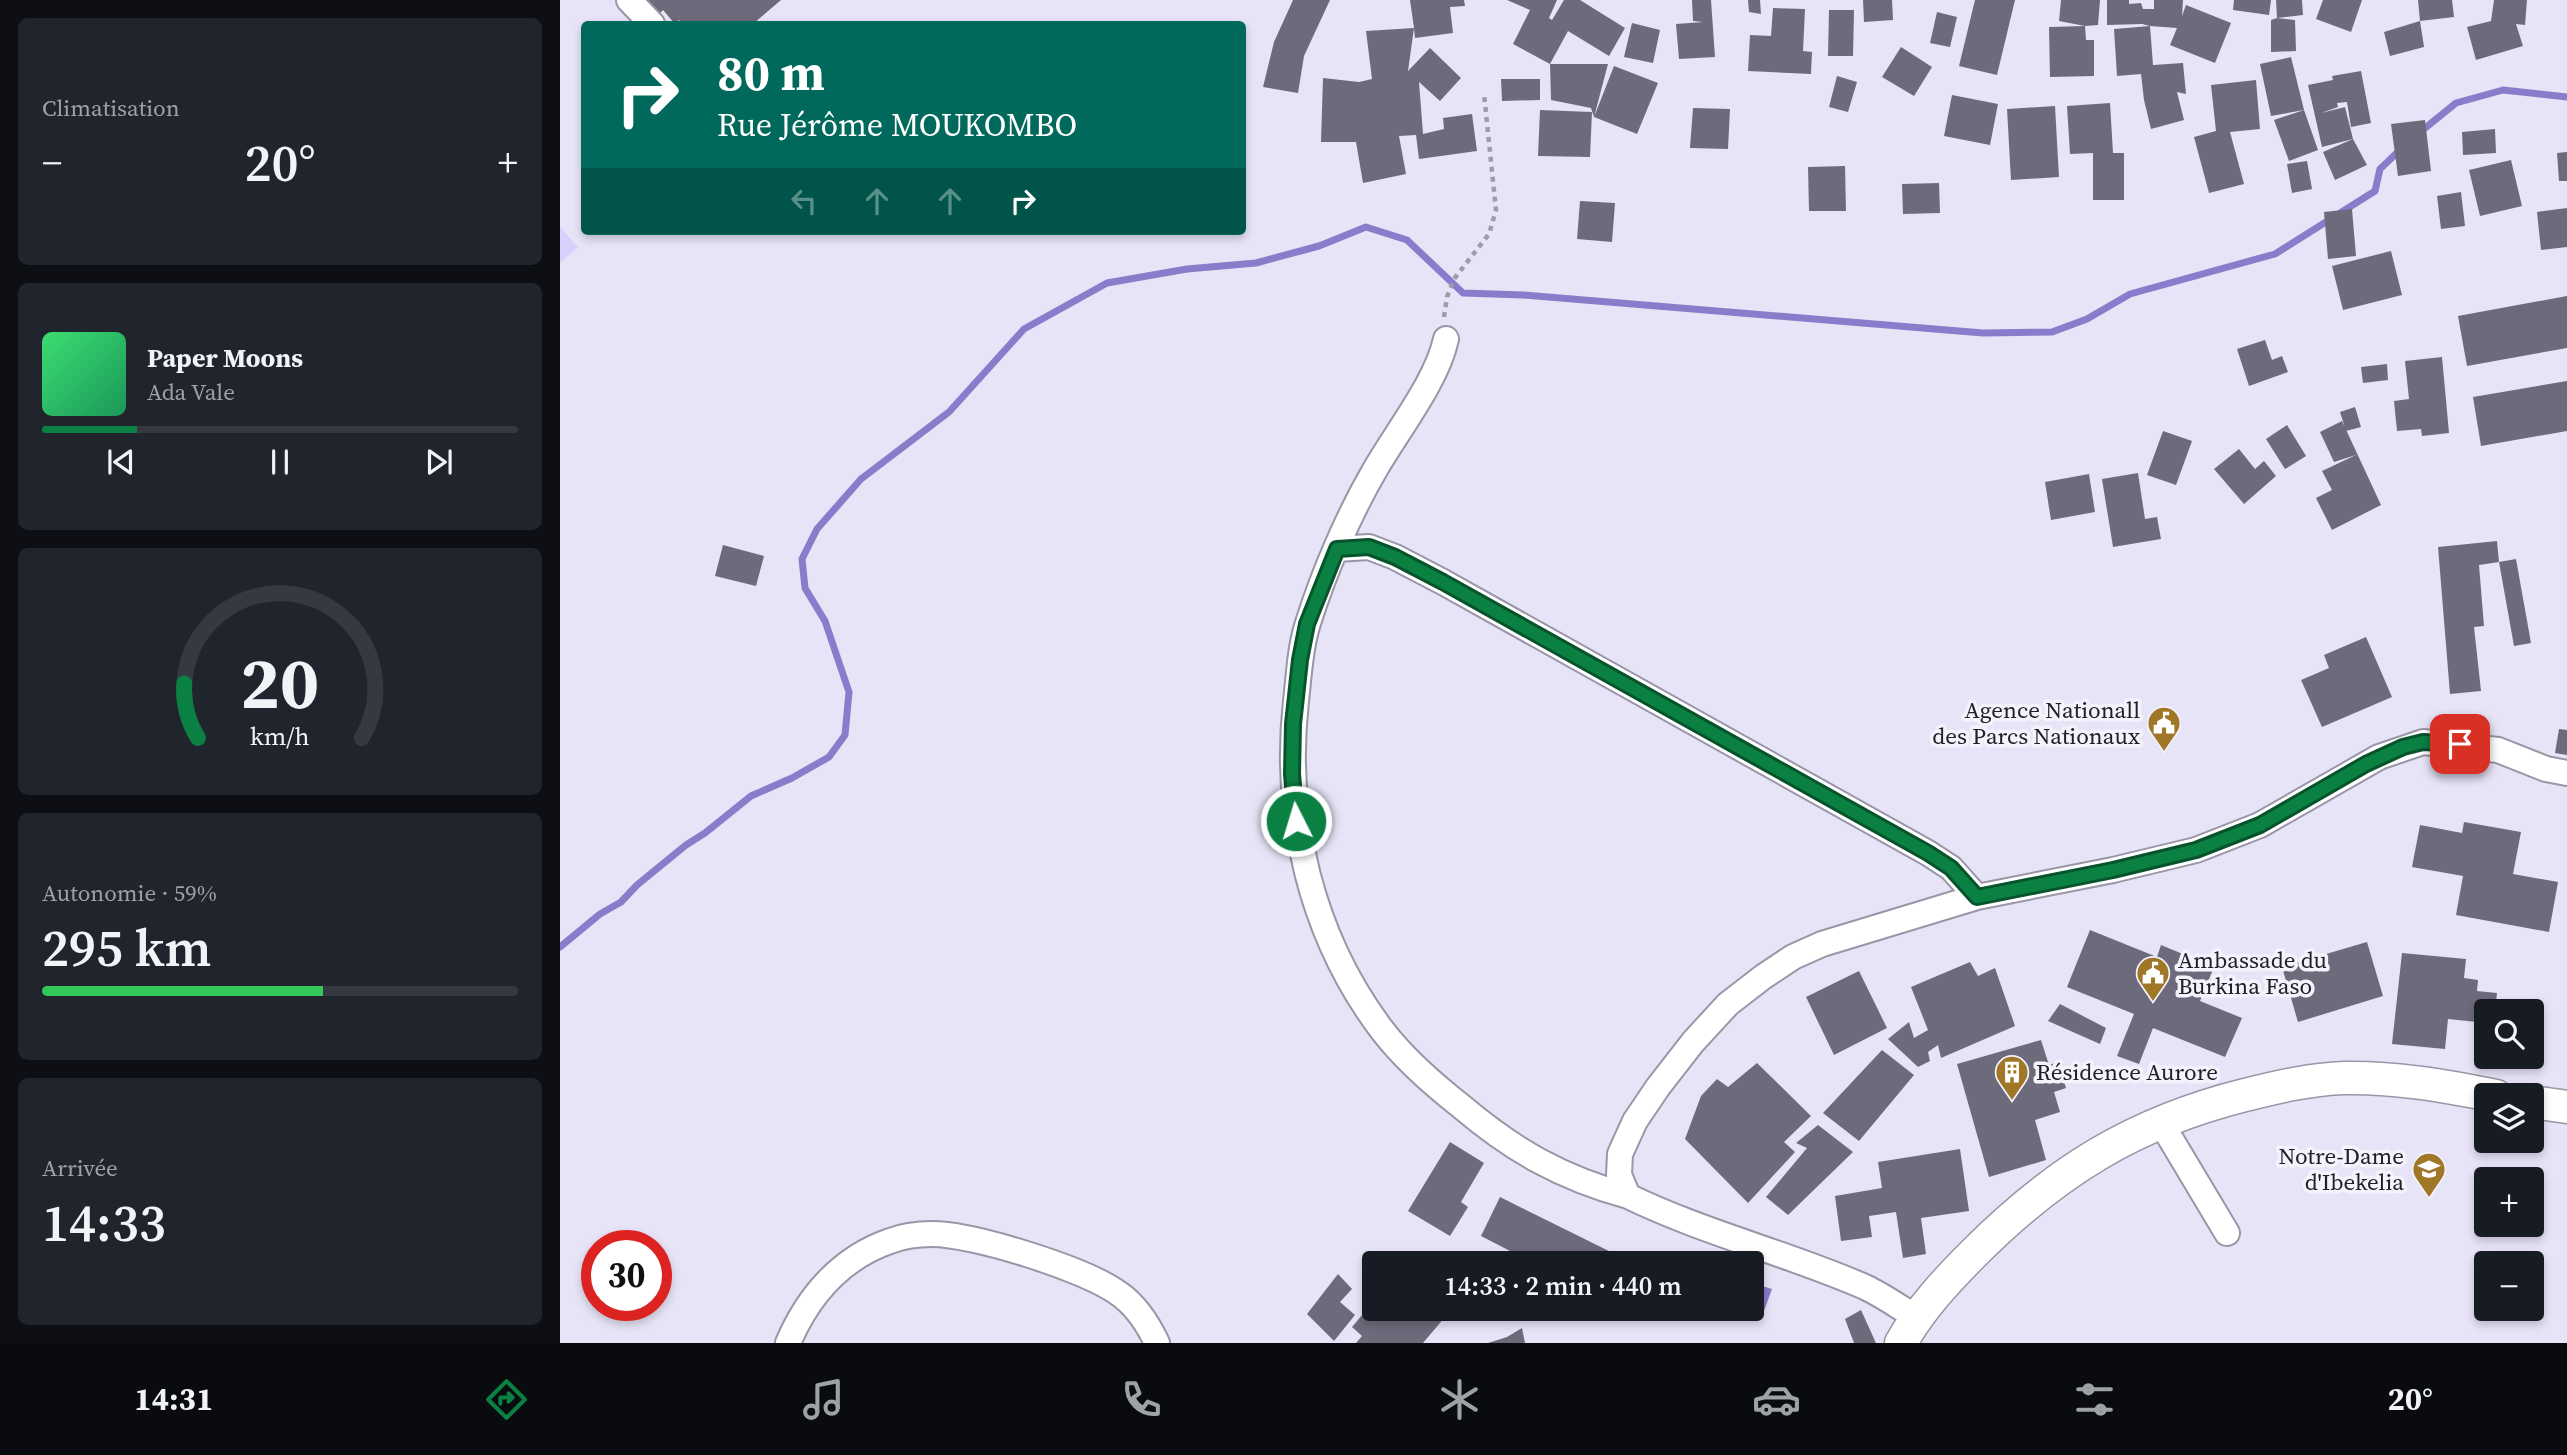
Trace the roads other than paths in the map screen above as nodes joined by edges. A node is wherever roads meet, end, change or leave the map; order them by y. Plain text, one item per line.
1 (629, 0) edge
2 (649, 21) edge
3 (1446, 333) road end
4 (1337, 549) junction
5 (2567, 773) edge
6 (1977, 897) junction
7 (2474, 1092) edge
8 (2544, 1104) edge
9 (2567, 1107) edge
10 (2160, 1121) junction
11 (1628, 1196) junction
12 (2227, 1233) dead end
13 (1909, 1330) edge
14 (789, 1343) edge
15 (1157, 1343) edge

1 - 2 street
3 - 4 street
4 - 6 street
4 - 11 street
5 - 6 street
6 - 11 street
7 - 10 main road
8 - 9 main road
10 - 12 street
10 - 13 main road
11 - 13 street
14 - 15 street

